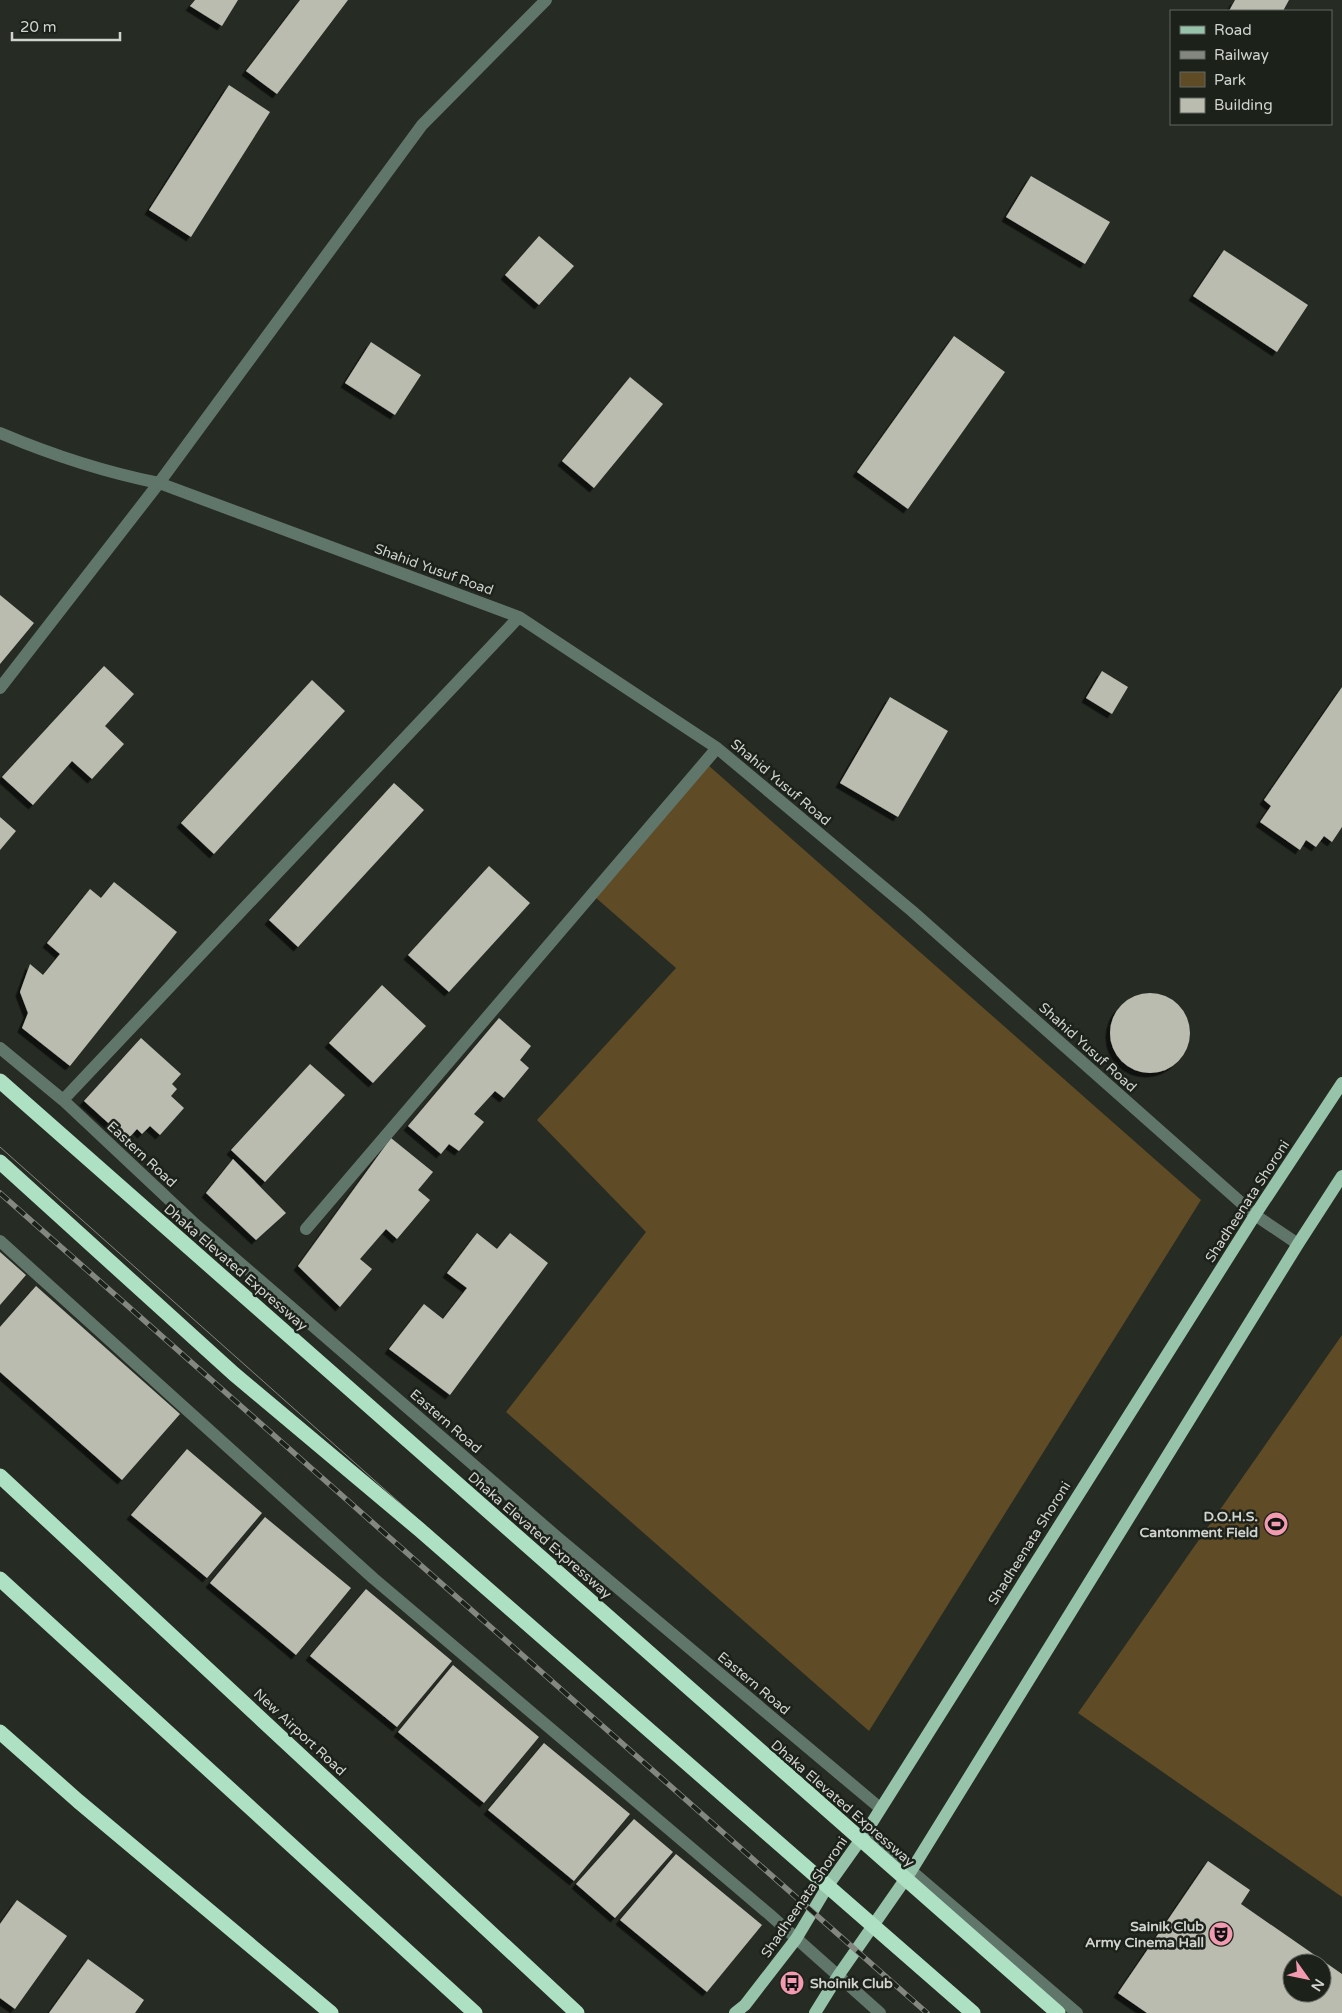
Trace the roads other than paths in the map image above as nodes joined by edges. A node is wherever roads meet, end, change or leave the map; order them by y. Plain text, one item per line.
1 (546, 0) edge
2 (0, 433) edge
3 (159, 483) junction
4 (519, 617) junction
5 (0, 688) edge
6 (716, 748) junction
7 (0, 1048) edge
8 (0, 1081) edge
9 (1342, 1083) edge
10 (63, 1100) junction
11 (0, 1162) edge
12 (1342, 1176) edge
13 (1255, 1215) junction
14 (306, 1229) dead end
15 (0, 1241) edge
16 (1298, 1244) junction
17 (0, 1476) edge
18 (0, 1579) edge
19 (0, 1732) edge
20 (880, 1808) junction
21 (866, 1832) junction
22 (910, 1870) junction
23 (796, 1939) junction
24 (838, 1976) junction
25 (331, 2013) edge
26 (475, 2013) edge
27 (577, 2013) edge
28 (735, 2013) edge
29 (815, 2013) edge
30 (880, 2013) edge
31 (973, 2013) edge
32 (1058, 2013) edge
33 (1076, 2013) edge

1 - 3 street
2 - 3 street, Shahid Yusuf Road
3 - 4 street, Shahid Yusuf Road
3 - 5 street
4 - 6 street, Shahid Yusuf Road
4 - 10 street
6 - 13 street, Shahid Yusuf Road
6 - 14 street
7 - 10 street, Eastern Road
8 - 32 highway, Dhaka Elevated Expressway, bridge
9 - 13 main road, Shadheenata Shoroni
10 - 20 street, Eastern Road
11 - 31 highway, bridge
12 - 16 main road
13 - 16 street, Shahid Yusuf Road
13 - 20 main road, Shadheenata Shoroni
15 - 23 street
16 - 22 main road
17 - 27 highway, New Airport Road
18 - 26 highway
19 - 25 highway
20 - 21 main road, Shadheenata Shoroni
21 - 22 street
21 - 23 main road, Shadheenata Shoroni
22 - 24 main road
22 - 33 street
23 - 24 street
23 - 28 main road, Shadheenata Shoroni
24 - 29 main road
24 - 30 street

